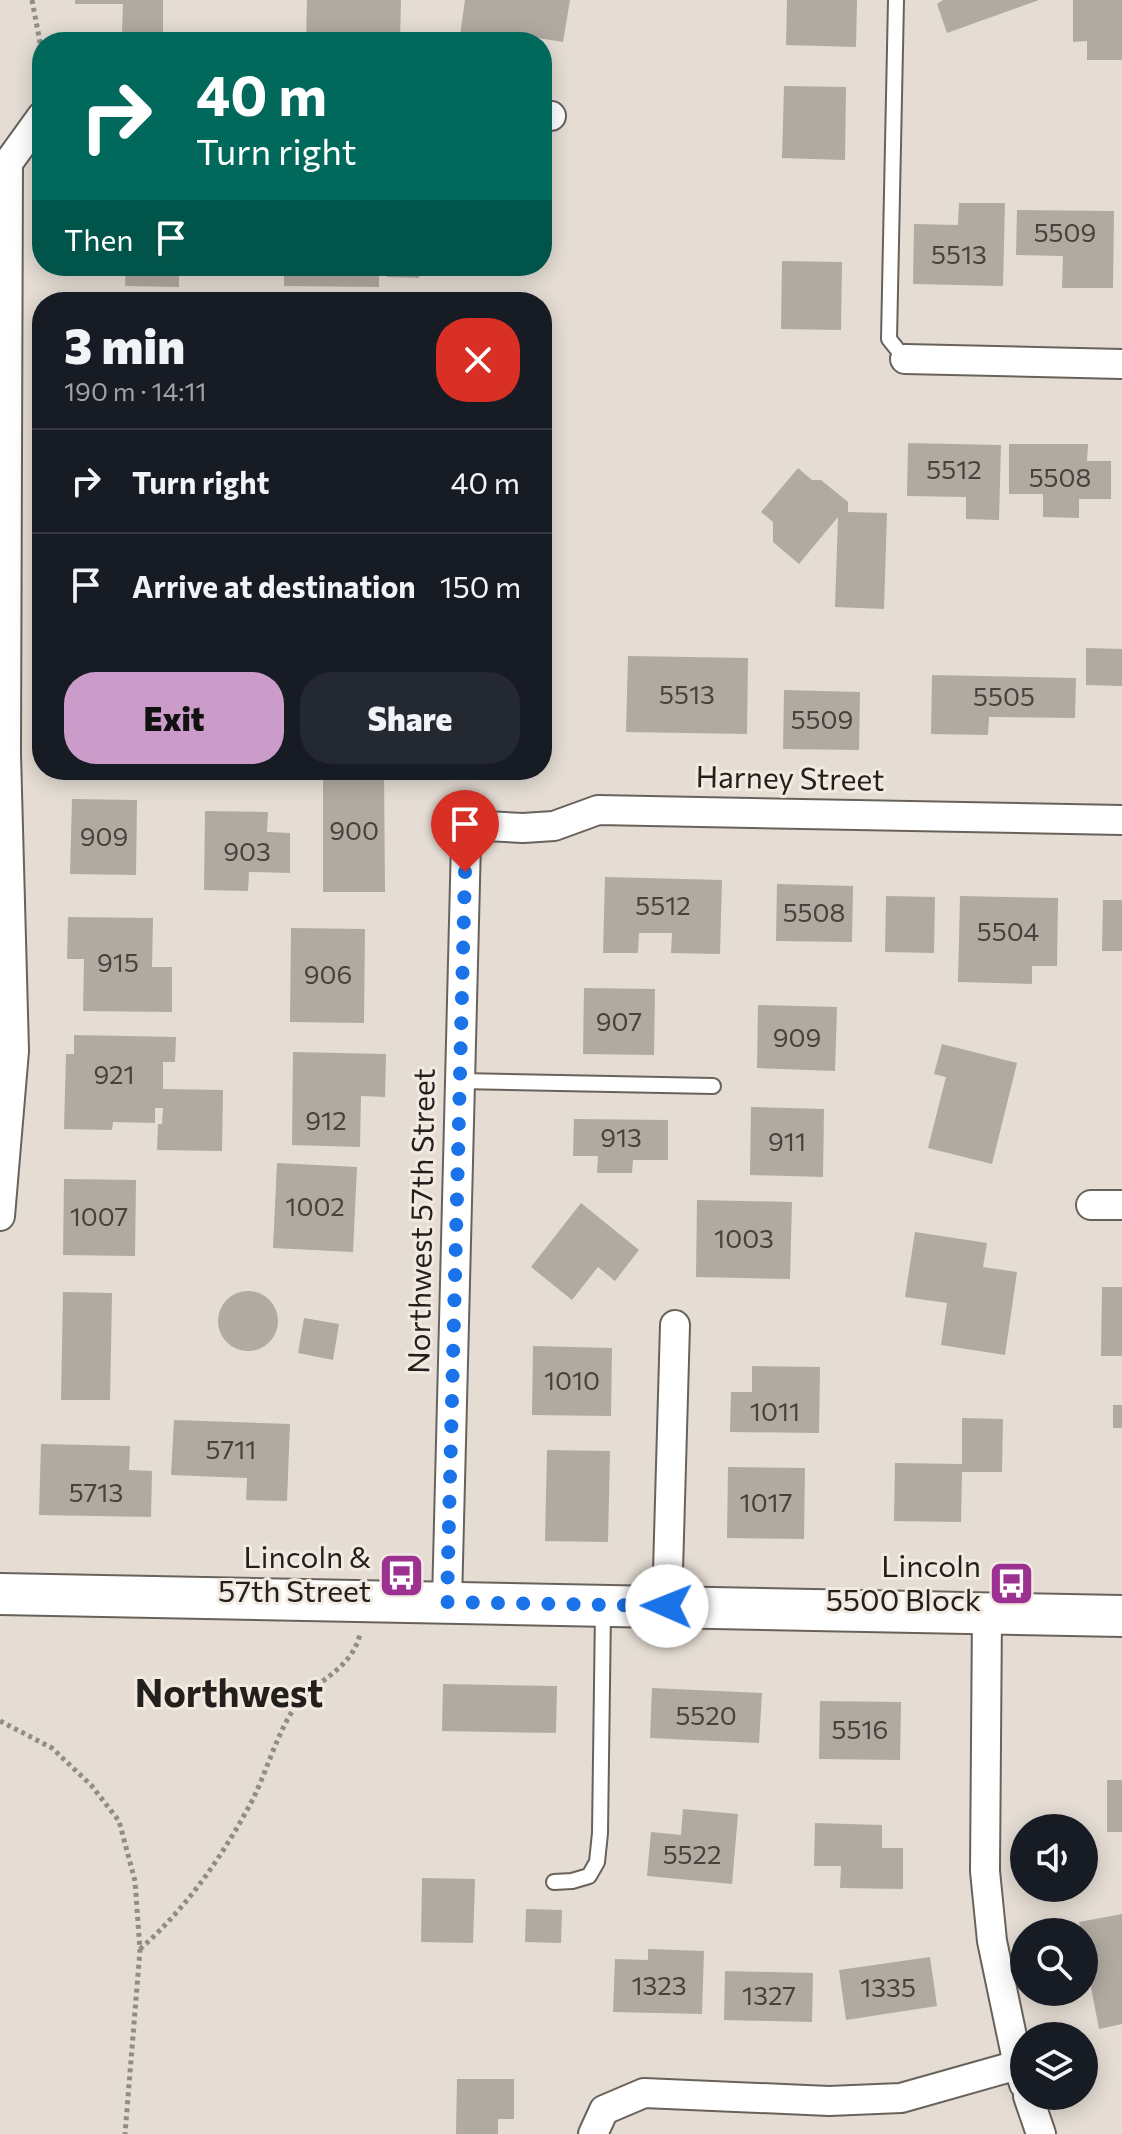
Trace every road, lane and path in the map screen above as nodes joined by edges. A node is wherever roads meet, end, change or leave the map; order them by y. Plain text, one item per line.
1 (32, 0) edge
2 (896, 0) edge
3 (38, 32) edge
4 (32, 130) edge
5 (905, 359) joint
6 (1122, 364) edge
7 (1122, 820) edge
8 (466, 842) joint
9 (460, 1081) junction
10 (713, 1086) dead end
11 (1091, 1205) dead end
12 (1122, 1205) edge
13 (0, 1216) edge
14 (675, 1325) dead end
15 (0, 1594) edge
16 (368, 1601) junction
17 (447, 1602) junction
18 (603, 1605) junction
19 (667, 1606) junction
20 (987, 1613) junction
21 (1122, 1616) edge
22 (0, 1721) edge
23 (554, 1882) dead end
24 (140, 1950) junction
25 (1010, 2024) edge
26 (1010, 2076) edge
27 (1033, 2110) edge
28 (125, 2134) edge
29 (593, 2134) edge
30 (1041, 2134) edge

1 - 3 path
2 - 5 lane
4 - 13 street
5 - 6 street
7 - 8 street, Harney Street
8 - 9 street, Northwest 57th Street
9 - 10 lane
9 - 17 street, Northwest 57th Street
11 - 12 street
14 - 19 street
15 - 16 street
16 - 17 street
16 - 24 path
17 - 18 street
18 - 19 street
18 - 23 lane
19 - 20 street
20 - 21 street
20 - 25 street
22 - 24 path
24 - 28 path
26 - 29 street
27 - 30 street

